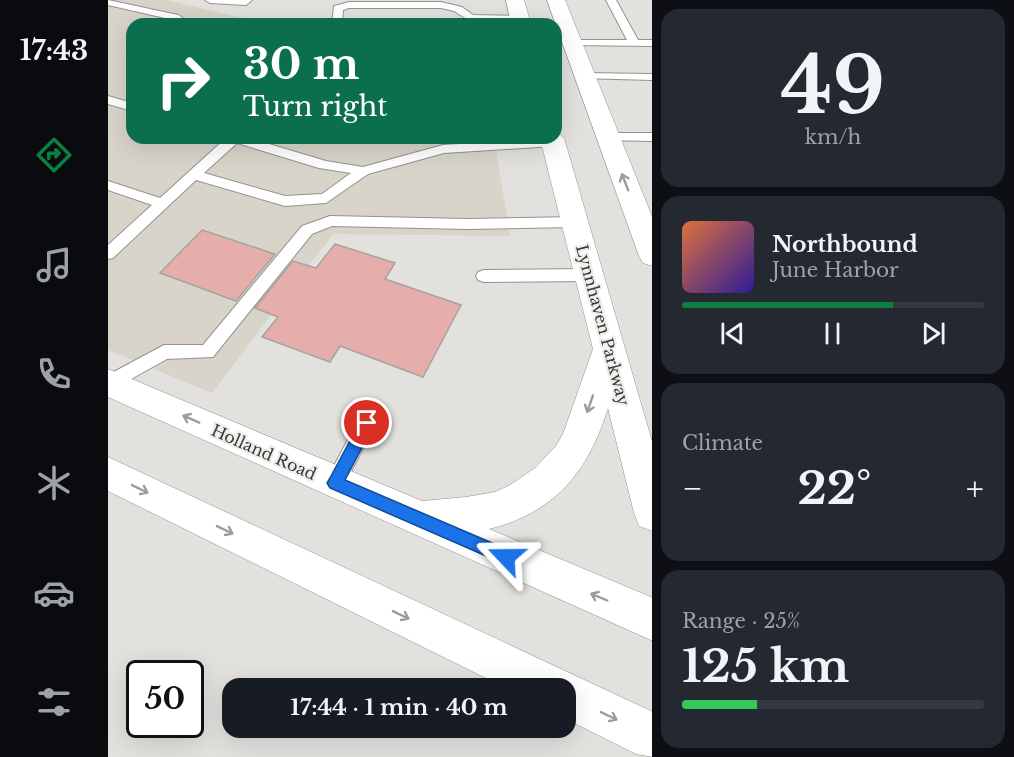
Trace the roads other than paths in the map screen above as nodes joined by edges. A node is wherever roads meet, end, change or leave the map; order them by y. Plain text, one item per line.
1 (210, 0) edge
2 (247, 0) edge
3 (556, 0) edge
4 (611, 0) edge
5 (108, 2) edge
6 (519, 14) edge
7 (178, 18) dead end
8 (338, 18) edge
9 (467, 18) edge
10 (491, 18) edge
11 (572, 43) junction
12 (634, 43) junction
13 (652, 44) edge
14 (584, 76) junction
15 (652, 77) edge
16 (110, 103) edge
17 (126, 106) edge
18 (608, 137) junction
19 (652, 137) edge
20 (228, 144) edge
21 (254, 144) edge
22 (467, 144) edge
23 (554, 144) edge
24 (363, 171) junction
25 (194, 175) junction
26 (108, 185) edge
27 (162, 204) junction
28 (645, 215) edge
29 (575, 222) junction
30 (108, 254) edge
31 (652, 256) edge
32 (590, 275) junction
33 (484, 276) dead end
34 (609, 349) junction
35 (108, 383) edge
36 (367, 423) dead end
37 (108, 473) edge
38 (335, 483) junction
39 (652, 513) edge
40 (418, 519) junction
41 (652, 620) edge
42 (532, 678) edge
43 (576, 700) edge
44 (652, 737) edge

1 - 2 lane
3 - 11 main road
4 - 12 lane
5 - 7 lane
6 - 10 lane
8 - 9 lane
11 - 12 lane
11 - 14 main road
12 - 13 lane
14 - 15 lane
14 - 18 main road
16 - 17 lane
18 - 19 lane
28 -> 18 main road
20 - 25 lane
21 - 24 lane
22 - 24 lane
23 - 29 main road, Lynnhaven Parkway
24 - 25 lane
25 - 27 lane
26 - 27 lane
27 - 30 lane
28 - 31 main road
29 - 32 main road, Lynnhaven Parkway
29 - 35 lane
32 - 33 lane
32 - 34 main road, Lynnhaven Parkway
34 - 39 main road, Lynnhaven Parkway
34 -> 40 main road
38 -> 35 main road, Holland Road
36 - 38 lane
37 -> 42 main road
38 - 40 main road, Holland Road
41 -> 40 main road, Holland Road
43 -> 44 main road

